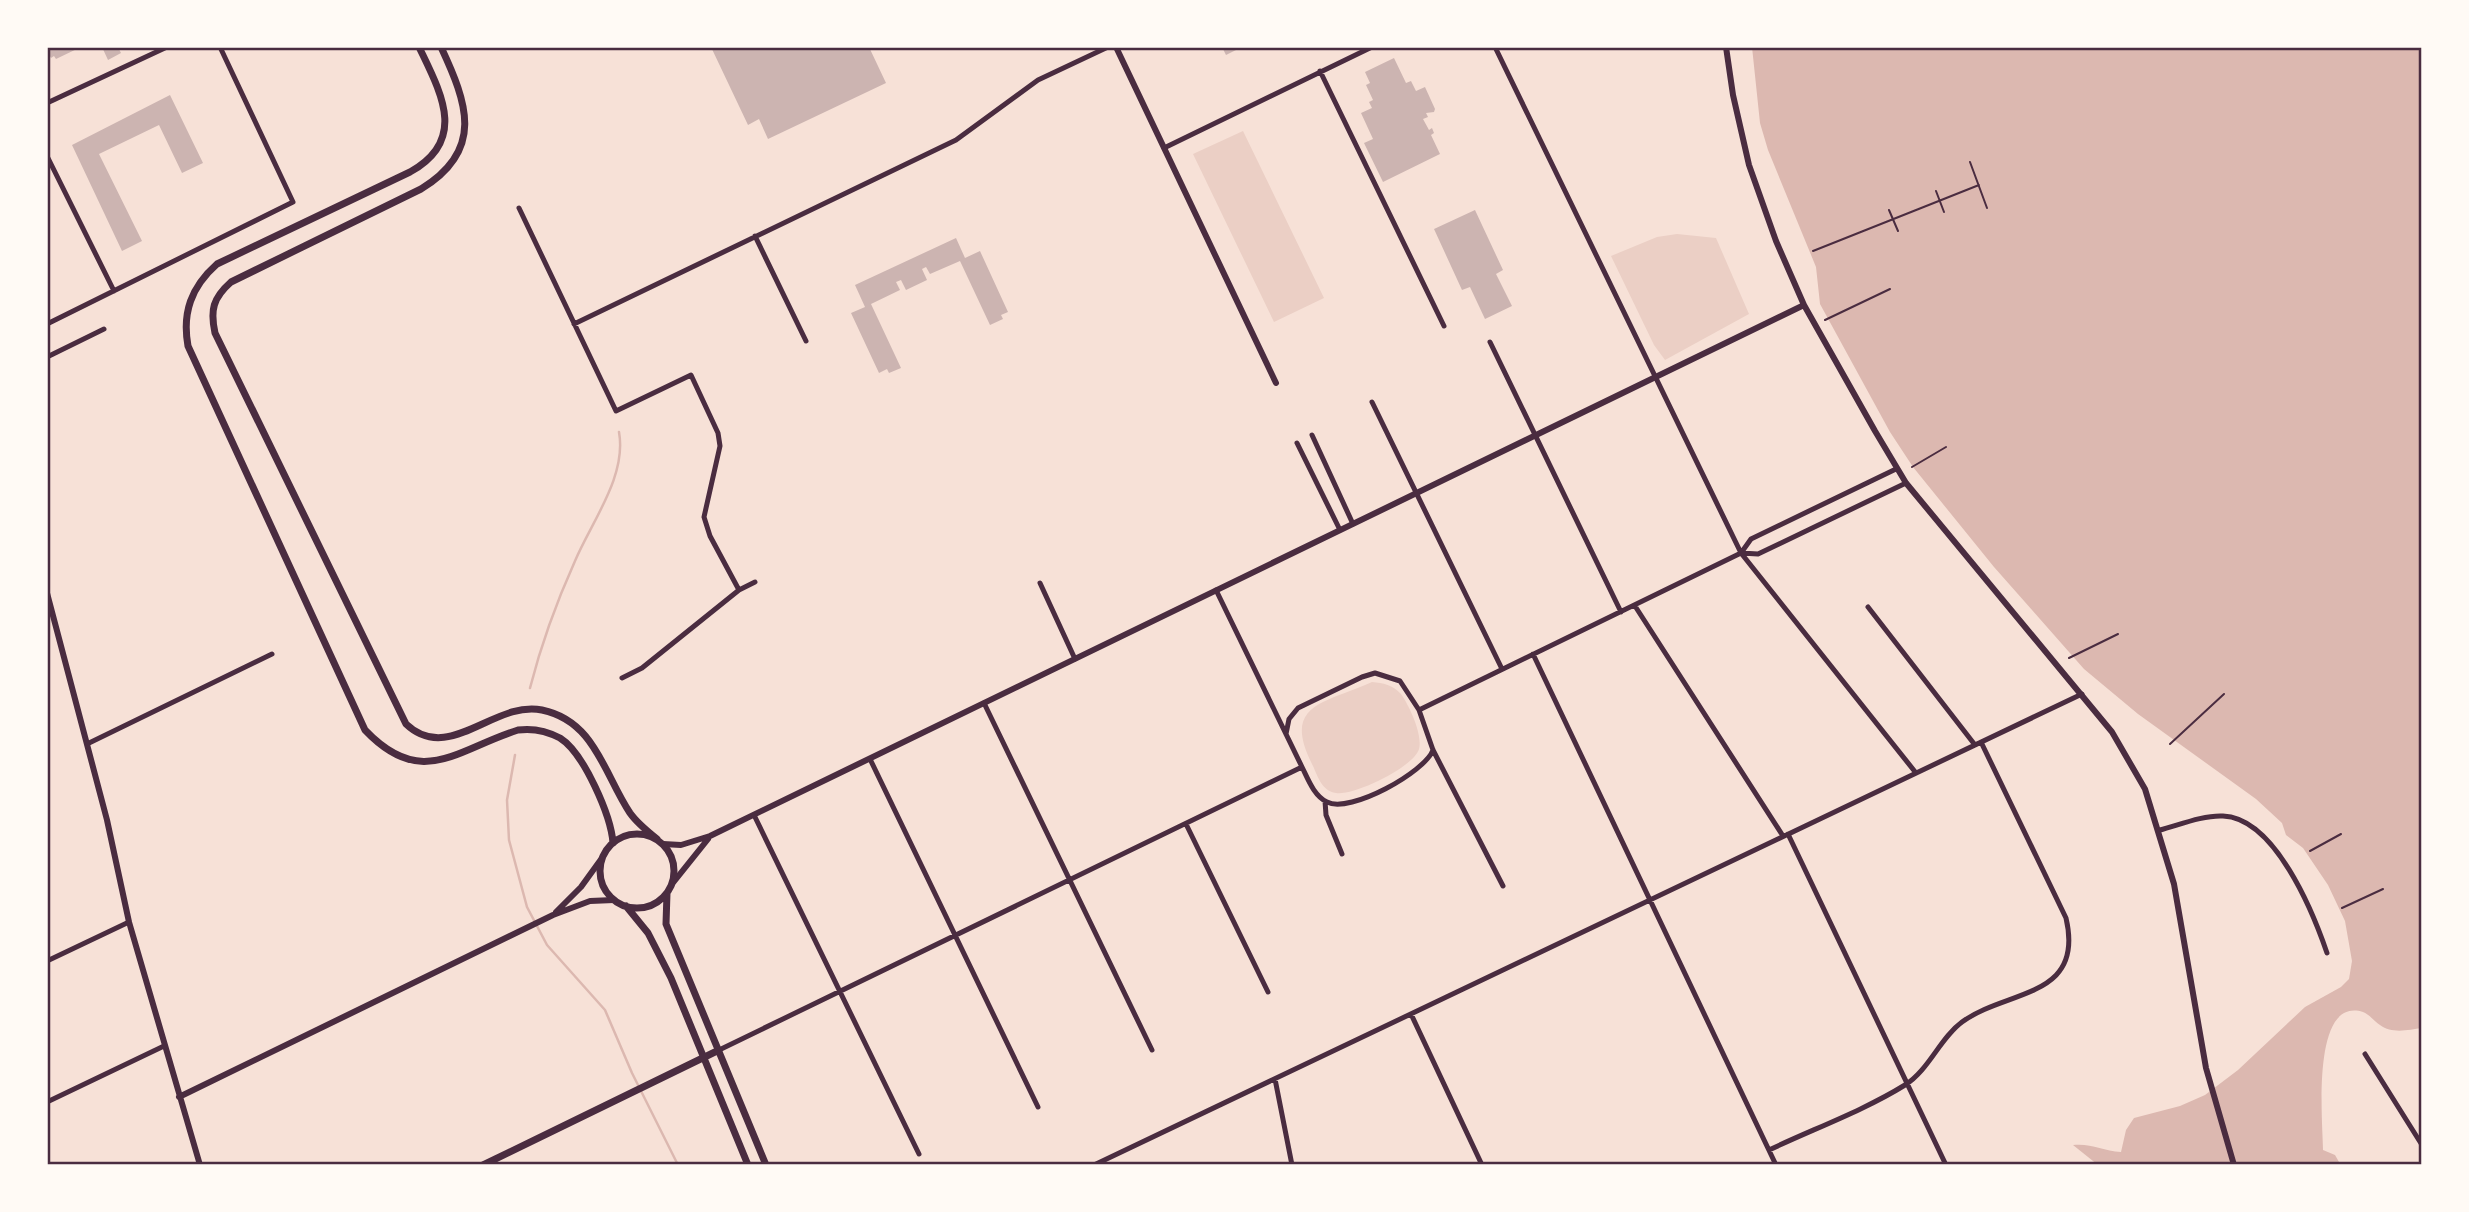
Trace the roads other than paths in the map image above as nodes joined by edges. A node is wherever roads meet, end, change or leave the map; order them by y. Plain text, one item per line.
1 (167, 47) edge
2 (220, 47) edge
3 (419, 47) edge
4 (441, 47) edge
5 (1108, 47) edge
6 (1115, 47) edge
7 (1372, 47) edge
8 (1495, 47) edge
9 (1726, 47) edge
10 (1320, 71) junction
11 (47, 103) edge
12 (1164, 148) junction
13 (47, 156) edge
14 (519, 208) dead end
15 (755, 236) junction
16 (114, 291) junction
17 (1804, 305) junction
18 (47, 324) edge
19 (574, 324) junction
20 (1444, 326) dead end
21 (104, 329) dead end
22 (806, 341) dead end
23 (1490, 342) dead end
24 (47, 357) edge
25 (1657, 379) junction
26 (1276, 383) dead end
27 (1372, 402) dead end
28 (1312, 435) dead end
29 (1537, 436) junction
30 (1297, 443) dead end
31 (1896, 469) junction
32 (1906, 483) junction
33 (1416, 492) junction
34 (1353, 524) junction
35 (1339, 530) junction
36 (1741, 553) junction
37 (755, 582) dead end
38 (1040, 583) dead end
39 (739, 590) junction
40 (1216, 590) junction
41 (47, 593) edge
42 (1635, 606) junction
43 (1868, 607) dead end
44 (1621, 612) junction
45 (272, 654) dead end
46 (1533, 654) junction
47 (1075, 659) junction
48 (1502, 669) junction
49 (622, 678) dead end
50 (2082, 694) junction
51 (984, 703) junction
52 (1419, 710) junction
53 (1286, 734) junction
54 (87, 744) junction
55 (1978, 744) junction
56 (1433, 750) junction
57 (870, 759) junction
58 (1302, 767) junction
59 (1916, 773) junction
60 (1325, 802) junction
61 (754, 815) junction
62 (1186, 824) junction
63 (2160, 830) junction
64 (1786, 835) junction
65 (710, 836) junction
66 (660, 842) junction
67 (613, 843) junction
68 (1342, 854) dead end
69 (602, 858) junction
70 (1069, 880) junction
71 (672, 884) junction
72 (1503, 886) dead end
73 (667, 893) junction
74 (1651, 899) junction
75 (614, 900) junction
76 (626, 906) junction
77 (553, 915) junction
78 (128, 922) junction
79 (955, 936) junction
80 (2327, 953) dead end
81 (47, 961) edge
82 (840, 991) junction
83 (1268, 992) dead end
84 (1411, 1014) junction
85 (163, 1046) junction
86 (1152, 1050) dead end
87 (718, 1051) junction
88 (2365, 1054) dead end
89 (703, 1058) junction
90 (1275, 1079) junction
91 (1907, 1084) junction
92 (179, 1097) junction
93 (47, 1102) edge
94 (1038, 1107) dead end
95 (2422, 1145) edge
96 (1769, 1150) junction
97 (919, 1154) dead end
98 (200, 1165) edge
99 (483, 1165) edge
100 (748, 1165) edge
101 (766, 1165) edge
102 (1094, 1165) edge
103 (1292, 1165) edge
104 (1482, 1165) edge
105 (1776, 1165) edge
106 (1946, 1165) edge
107 (2234, 1165) edge

1 - 11 street
2 - 16 street
3 - 67 main road
4 - 66 main road
5 - 15 street
6 - 12 street
7 - 10 street
8 - 25 street
9 - 17 street
10 - 12 street
10 - 20 street
12 - 26 street
13 - 16 street
14 - 19 street
15 - 19 street
15 - 22 street
16 - 18 street
17 - 25 street
17 - 31 street
19 - 39 street
21 - 24 street
23 - 29 street
25 - 29 street
25 - 36 street
27 - 33 street
28 - 34 street
29 - 33 street
29 - 44 street
30 - 35 street
31 - 32 street
31 - 36 street
32 - 36 street
32 - 50 street
33 - 34 street
33 - 48 street
34 - 35 street
35 - 40 street
36 - 42 street
36 - 59 street
37 - 39 street
38 - 47 street
39 - 49 street
40 - 47 street
40 - 53 street
41 - 54 street
42 - 44 street
42 - 64 street
43 - 55 street
44 - 46 street
45 - 54 street
46 - 48 street
46 - 74 street
47 - 51 street
48 - 52 street
50 - 55 street
50 - 63 street
51 - 57 street
51 - 70 street
52 - 53 street
52 - 56 street
53 - 58 street
54 - 78 street
55 - 59 street
55 - 91 street
56 - 60 street
56 - 72 street
57 - 61 street
57 - 79 street
58 - 60 street
58 - 62 street
59 - 64 street
60 - 68 street
61 - 65 street
61 - 82 street
62 - 70 street
62 - 83 street
63 - 80 street
63 - 107 street
64 - 74 street
64 - 91 street
65 - 66 street
65 - 71 street
66 - 67 main road
66 - 71 main road
67 - 69 main road
69 - 75 main road
69 - 77 street
70 - 79 street
70 - 86 street
71 - 73 main road
73 - 76 main road
73 - 87 main road
74 - 84 street
74 - 96 street
75 - 76 main road
75 - 77 street
76 - 89 main road
77 - 92 street
78 - 81 street
78 - 85 street
79 - 82 street
79 - 94 street
82 - 87 street
82 - 97 street
84 - 90 street
84 - 104 street
85 - 92 street
85 - 93 street
87 - 89 main road
87 - 101 main road
88 - 95 street
89 - 99 main road
89 - 100 main road
90 - 102 street
90 - 103 street
91 - 96 street
91 - 106 street
92 - 98 street
96 - 105 street

